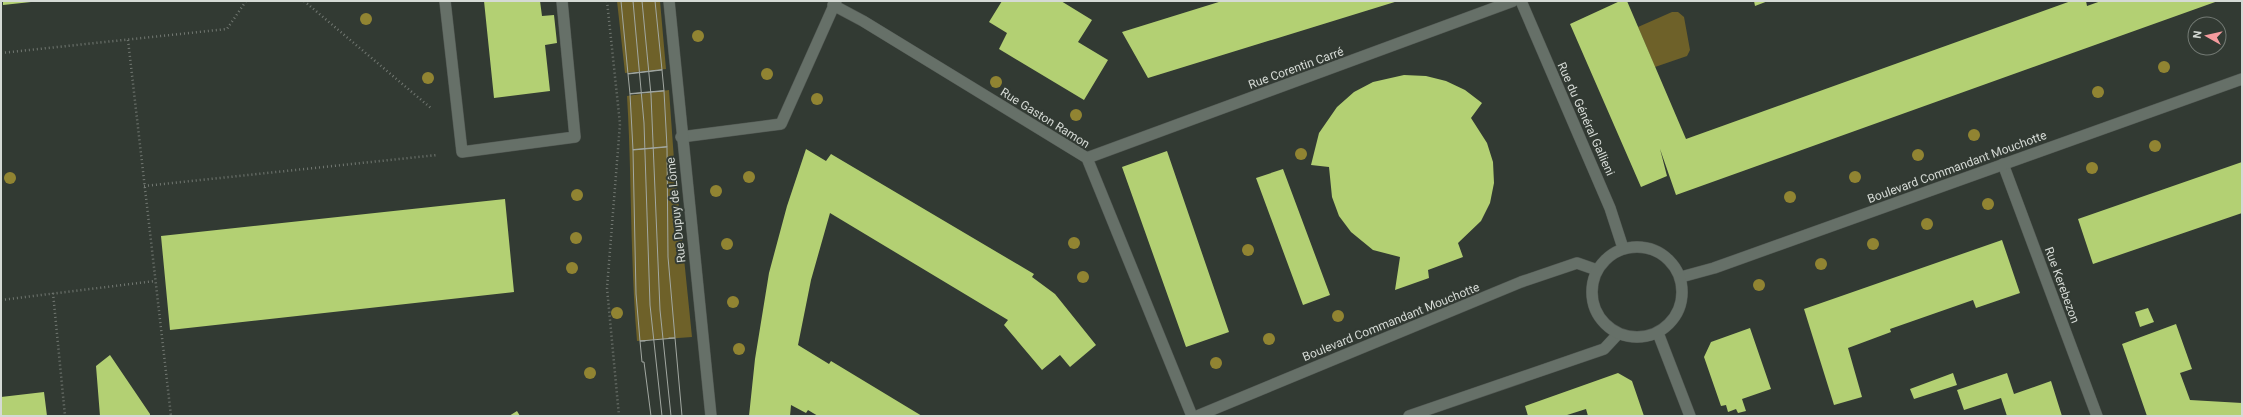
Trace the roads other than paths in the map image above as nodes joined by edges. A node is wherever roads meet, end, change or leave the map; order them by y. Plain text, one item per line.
1 (445, 1) edge
2 (562, 1) edge
3 (669, 1) edge
4 (1513, 1) edge
5 (1521, 1) edge
6 (835, 3) edge
7 (2242, 79) edge
8 (681, 136) junction
9 (1087, 158) junction
10 (2003, 164) junction
11 (1623, 248) junction
12 (1597, 270) junction
13 (1681, 277) junction
14 (1658, 333) junction
15 (1618, 334) junction
16 (710, 416) edge
17 (1192, 416) edge
18 (1197, 416) edge
19 (1408, 416) edge
20 (1690, 416) edge
21 (2097, 416) edge

1 - 2 street
3 - 8 street, Rue Dupuy de Lôme
4 - 9 street, Rue Corentin Carré
5 - 11 street, Rue du Général Gallieni
6 - 8 street
6 - 9 street, Rue Gaston Ramon
7 - 10 street, Boulevard Commandant Mouchotte
8 - 16 street, Rue Dupuy de Lôme
9 - 17 street, Rue Gaston Ramon
10 - 13 street, Boulevard Commandant Mouchotte
10 - 21 street, Rue Kerebezon
11 - 12 street
11 - 13 street
12 - 15 street
12 - 18 street, Boulevard Commandant Mouchotte
13 - 14 street
14 - 15 street
14 - 20 street
15 - 19 street

